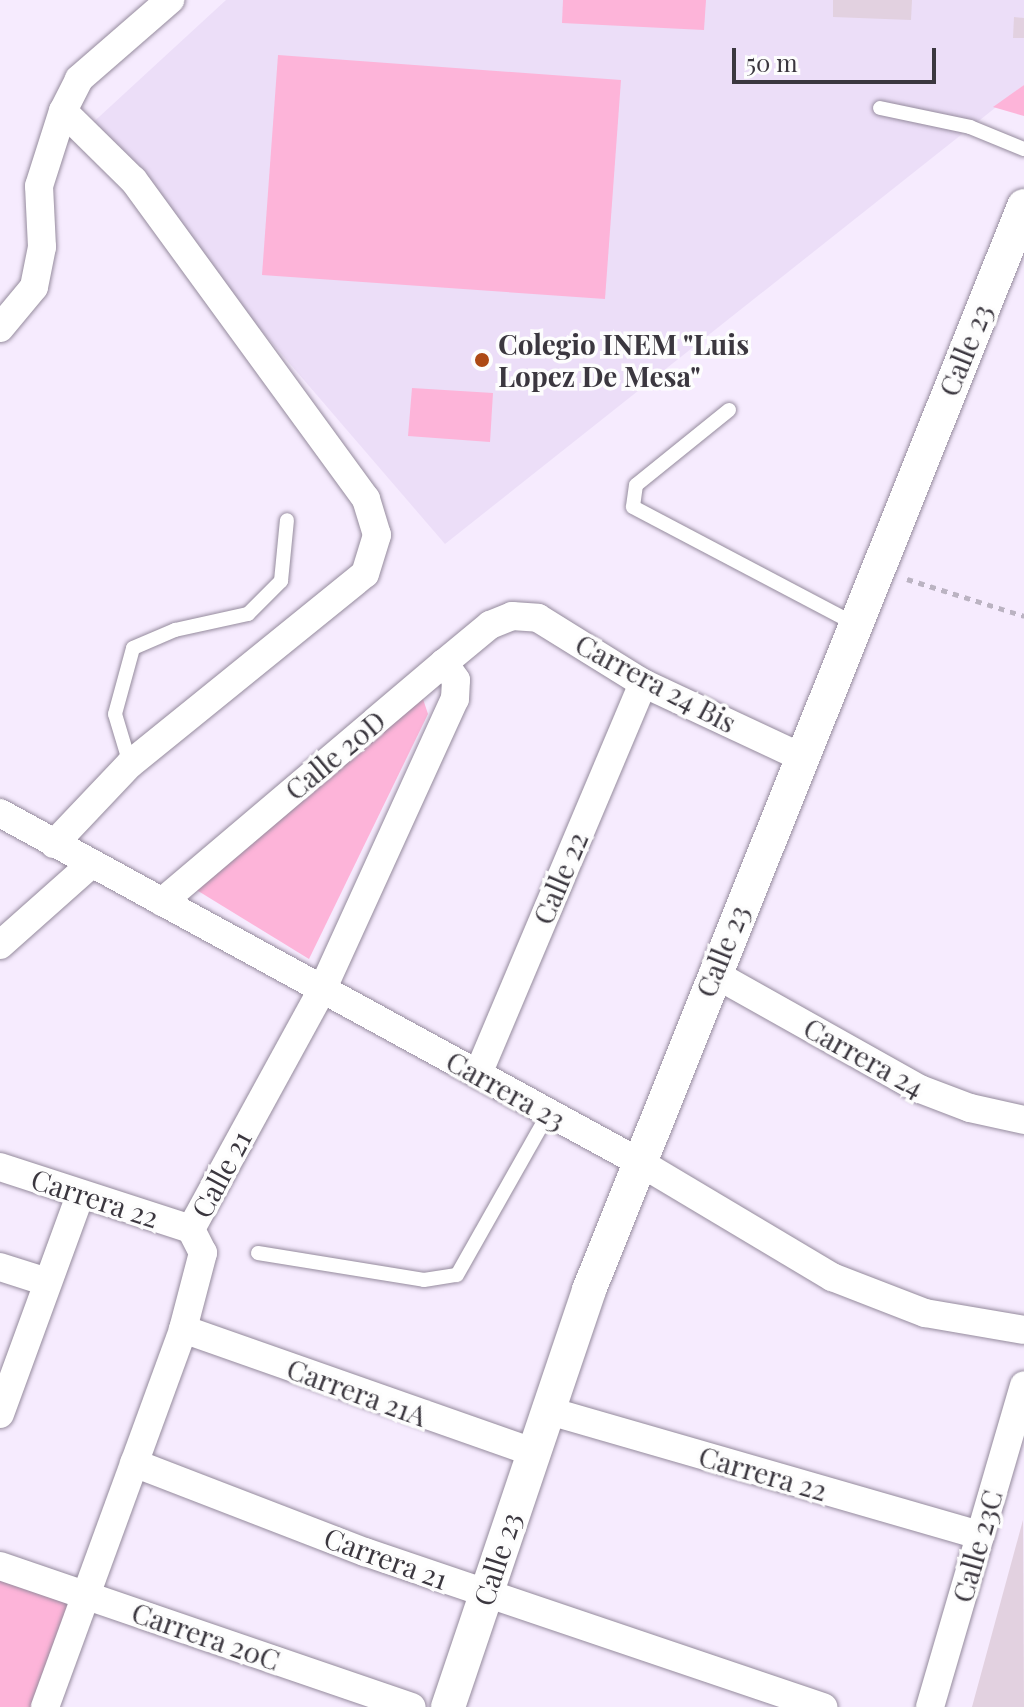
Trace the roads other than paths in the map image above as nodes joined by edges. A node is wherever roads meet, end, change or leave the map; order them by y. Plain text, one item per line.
1 (170, 0) edge
2 (880, 108) dead end
3 (63, 111) junction
4 (1024, 149) edge
5 (1024, 206) edge
6 (0, 328) edge
7 (729, 410) dead end
8 (287, 520) dead end
9 (512, 616) joint
10 (853, 623) junction
11 (444, 663) junction
12 (643, 683) junction
13 (799, 756) junction
14 (130, 764) junction
15 (0, 813) edge
16 (54, 844) junction
17 (90, 865) junction
18 (162, 902) junction
19 (0, 945) edge
20 (713, 973) junction
21 (323, 988) junction
22 (478, 1074) junction
23 (548, 1114) junction
24 (1024, 1120) edge
25 (639, 1162) junction
26 (0, 1167) edge
27 (80, 1195) junction
28 (191, 1229) junction
29 (258, 1253) dead end
30 (0, 1267) edge
31 (47, 1282) junction
32 (183, 1329) junction
33 (1024, 1330) edge
34 (1024, 1385) edge
35 (546, 1410) junction
36 (0, 1414) edge
37 (532, 1452) junction
38 (134, 1463) junction
39 (980, 1535) junction
40 (0, 1566) edge
41 (486, 1593) junction
42 (85, 1594) junction
43 (45, 1707) edge
44 (411, 1707) edge
45 (448, 1707) edge
46 (823, 1707) edge
47 (930, 1707) edge

1 - 3 street
2 - 4 lane
3 - 6 street
3 - 14 street
5 - 10 street, Calle 23
7 - 10 lane
8 - 14 lane
9 - 11 street, Calle 20D
9 - 12 street, Carrera 24 Bis
10 - 13 street, Calle 23
11 - 18 street, Calle 20D
11 - 21 street, Calle 21
12 - 13 street, Carrera 24 Bis
12 - 22 street, Calle 22
13 - 20 street, Calle 23
14 - 16 street
15 - 16 street, Carrera 23
16 - 17 street, Carrera 23
17 - 18 street, Carrera 23
17 - 19 street
18 - 21 street, Carrera 23
20 - 24 street, Carrera 24
20 - 25 street, Calle 23
21 - 22 street, Carrera 23
21 - 28 street, Calle 21
22 - 23 street, Carrera 23
23 - 25 street, Carrera 23
23 - 29 lane
25 - 33 street, Carrera 23
25 - 35 street, Calle 23
26 - 27 street, Carrera 22
27 - 28 street, Carrera 22
27 - 31 street
28 - 32 street, Calle 21
30 - 31 street
31 - 36 street
32 - 37 street, Carrera 21A
32 - 38 street, Calle 21
34 - 39 street, Calle 23C
35 - 37 street, Calle 23
35 - 39 street, Carrera 22
37 - 41 street, Calle 23
38 - 41 street, Carrera 21
38 - 42 street, Calle 21
39 - 47 street, Calle 23C
40 - 42 street, Carrera 20C
41 - 45 street, Calle 23
41 - 46 street, Carrera 21
42 - 43 street, Calle 21
42 - 44 street, Carrera 20C

